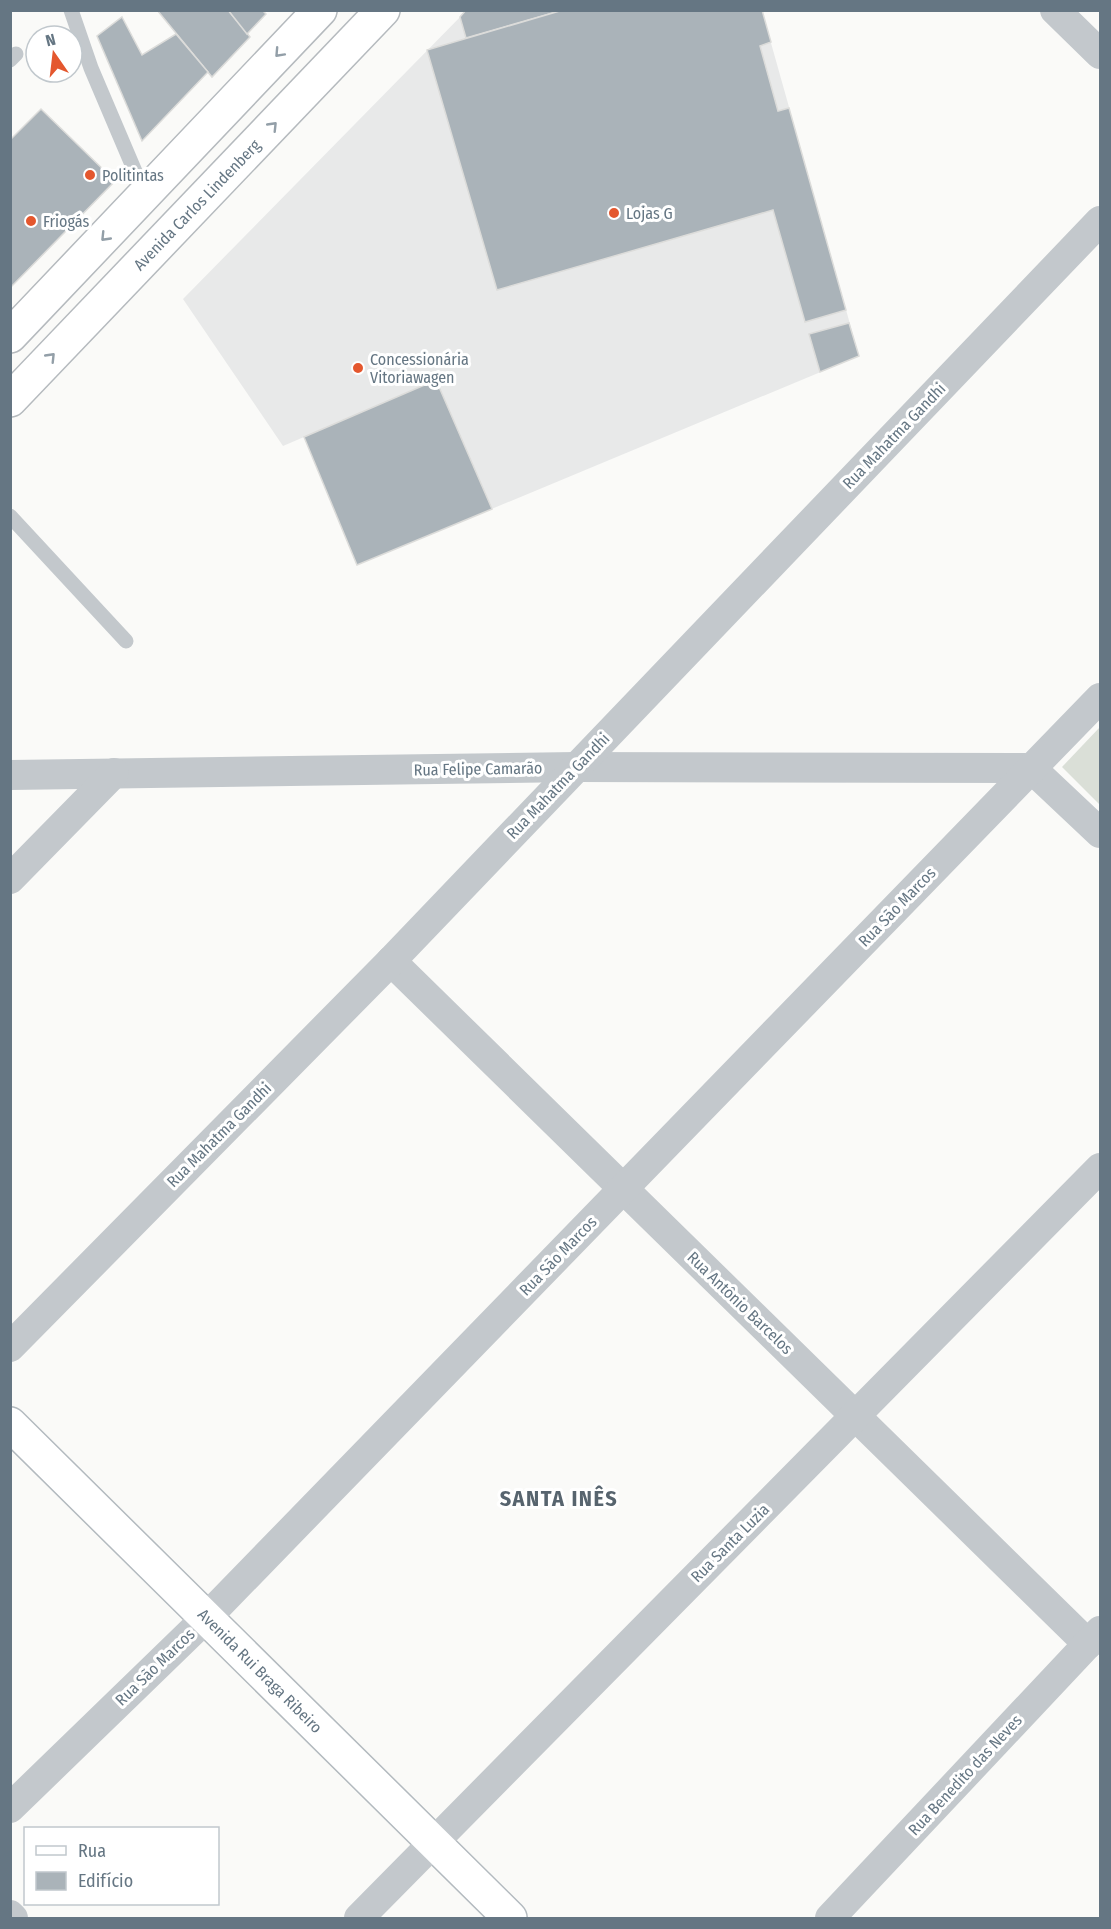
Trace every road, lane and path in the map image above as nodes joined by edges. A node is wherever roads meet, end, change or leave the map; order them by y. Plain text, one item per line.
1 (71, 10) edge
2 (320, 10) edge
3 (383, 10) edge
4 (1055, 10) edge
5 (1097, 43) edge
6 (146, 195) junction
7 (1101, 221) edge
8 (10, 336) edge
9 (10, 400) edge
10 (10, 516) edge
11 (126, 641) dead end
12 (1101, 698) edge
13 (576, 768) junction
14 (1031, 768) junction
15 (114, 773) junction
16 (10, 775) edge
17 (1101, 833) edge
18 (10, 879) edge
19 (391, 961) junction
20 (1101, 1167) edge
21 (624, 1189) junction
22 (10, 1347) edge
23 (856, 1417) junction
24 (10, 1424) edge
25 (206, 1617) junction
26 (1094, 1638) edge
27 (10, 1808) edge
28 (434, 1843) junction
29 (359, 1918) edge
30 (510, 1918) edge
31 (830, 1918) edge

1 - 6 lane
2 -> 6 main road
9 -> 3 main road, Avenida Carlos Lindenberg
4 - 5 street
6 -> 8 main road
7 - 13 street, Rua Mahatma Gandhi
10 - 11 lane
12 - 14 street, Rua São Marcos
13 - 14 street, Rua Felipe Camarão
13 - 15 street, Rua Felipe Camarão
13 - 19 street, Rua Mahatma Gandhi
14 - 17 street
14 - 21 street, Rua São Marcos
15 - 16 street, Rua Felipe Camarão
15 - 18 street
19 - 21 street, Rua Antônio Barcelos
19 - 22 street, Rua Mahatma Gandhi
20 - 23 street, Rua Santa Luzia
21 - 23 street, Rua Antônio Barcelos
21 - 25 street, Rua São Marcos
23 - 26 street, Rua Antônio Barcelos
23 - 28 street, Rua Santa Luzia
24 - 25 main road, Avenida Rui Braga Ribeiro
25 - 27 street, Rua São Marcos
25 - 28 main road, Avenida Rui Braga Ribeiro
26 - 31 street, Rua Benedito das Neves
28 - 29 street, Rua Santa Luzia
28 - 30 main road, Avenida Rui Braga Ribeiro

